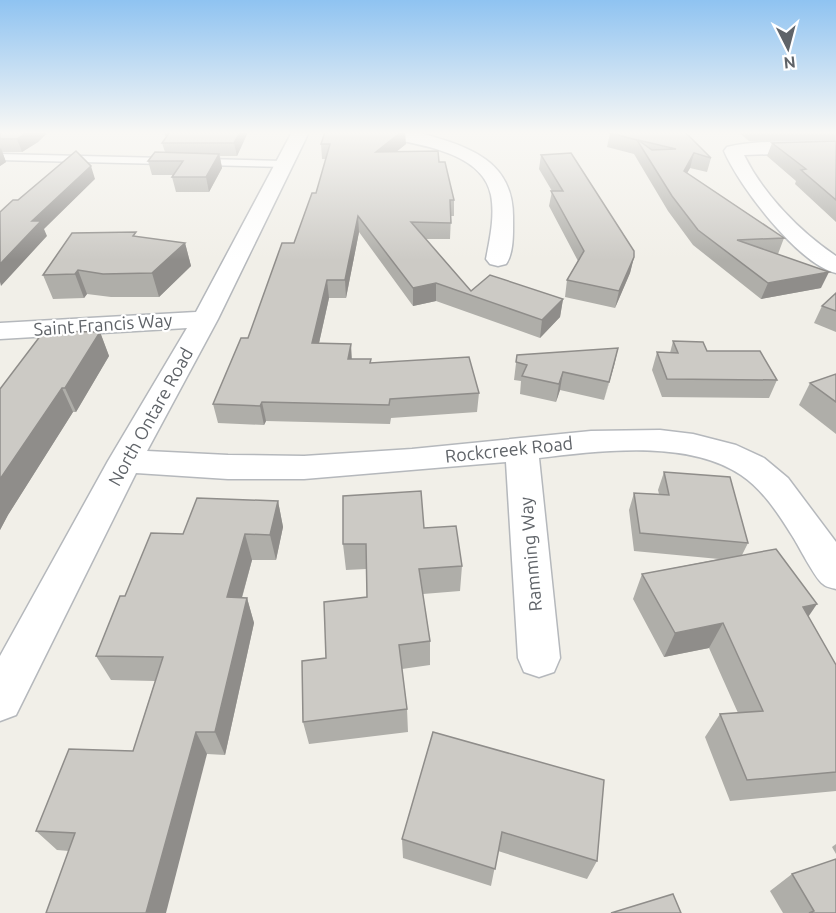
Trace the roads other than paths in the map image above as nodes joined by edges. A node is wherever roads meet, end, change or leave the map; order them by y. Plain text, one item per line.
1 (279, 175) edge
2 (492, 175) edge
3 (748, 175) edge
4 (498, 259) dead end
5 (836, 266) edge
6 (205, 319) junction
7 (0, 331) edge
8 (522, 449) junction
9 (125, 461) junction
10 (836, 573) edge
11 (539, 658) dead end
12 (0, 700) edge

1 - 6 street, North Ontare Road
2 - 4 street
3 - 5 street
6 - 7 street, Saint Francis Way
6 - 9 street, North Ontare Road
8 - 9 street, Rockcreek Road
8 - 10 street, Rockcreek Road
8 - 11 street, Ramming Way
9 - 12 street, North Ontare Road

